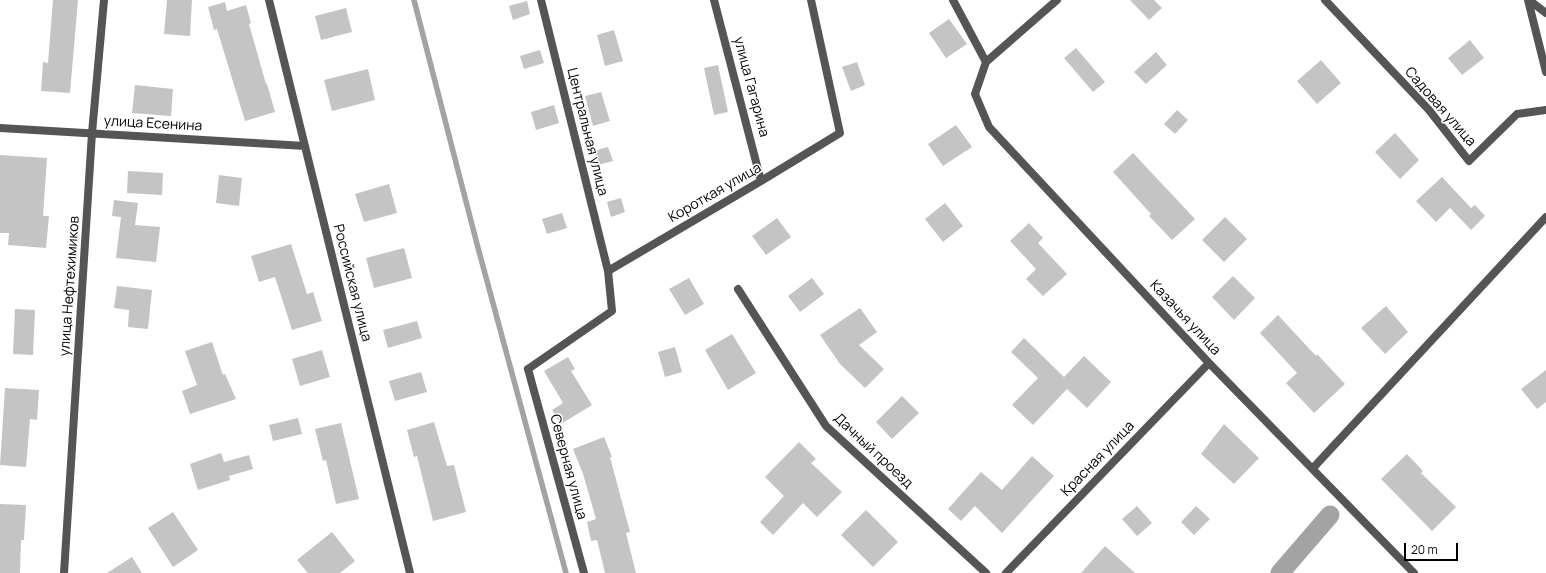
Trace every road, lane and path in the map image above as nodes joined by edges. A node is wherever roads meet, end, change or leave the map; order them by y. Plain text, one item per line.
1 (104, 0) edge
2 (269, 0) edge
3 (541, 0) edge
4 (714, 0) edge
5 (812, 0) edge
6 (953, 0) edge
7 (1057, 0) edge
8 (1325, 0) edge
9 (1528, 0) edge
10 (1546, 13) edge
11 (986, 62) junction
12 (1546, 72) edge
13 (1546, 110) edge
14 (0, 128) edge
15 (92, 133) junction
16 (305, 146) junction
17 (761, 181) junction
18 (1546, 217) edge
19 (608, 271) junction
20 (738, 289) dead end
21 (1209, 363) junction
22 (1313, 468) junction
23 (64, 573) edge
24 (410, 573) edge
25 (584, 573) edge
26 (986, 573) edge
27 (1006, 573) edge
28 (1414, 573) edge

1 - 15 street, улица Нефтехимиков
2 - 16 street, Российская улица
3 - 19 street, Центральная улица
4 - 17 street, улица Гагарина
5 - 17 street, Короткая улица
6 - 11 street
7 - 11 street
8 - 13 street, Садовая улица
9 - 10 street
9 - 12 street
11 - 21 street, Казачья улица
14 - 15 street, улица Есенина
15 - 16 street, улица Есенина
15 - 23 street, улица Нефтехимиков
16 - 24 street, Российская улица
17 - 19 street, Короткая улица
18 - 22 street
19 - 25 street, Северная улица
20 - 26 street, Дачный проезд
21 - 22 street, Казачья улица
21 - 27 street, Красная улица
22 - 28 street, Казачья улица

